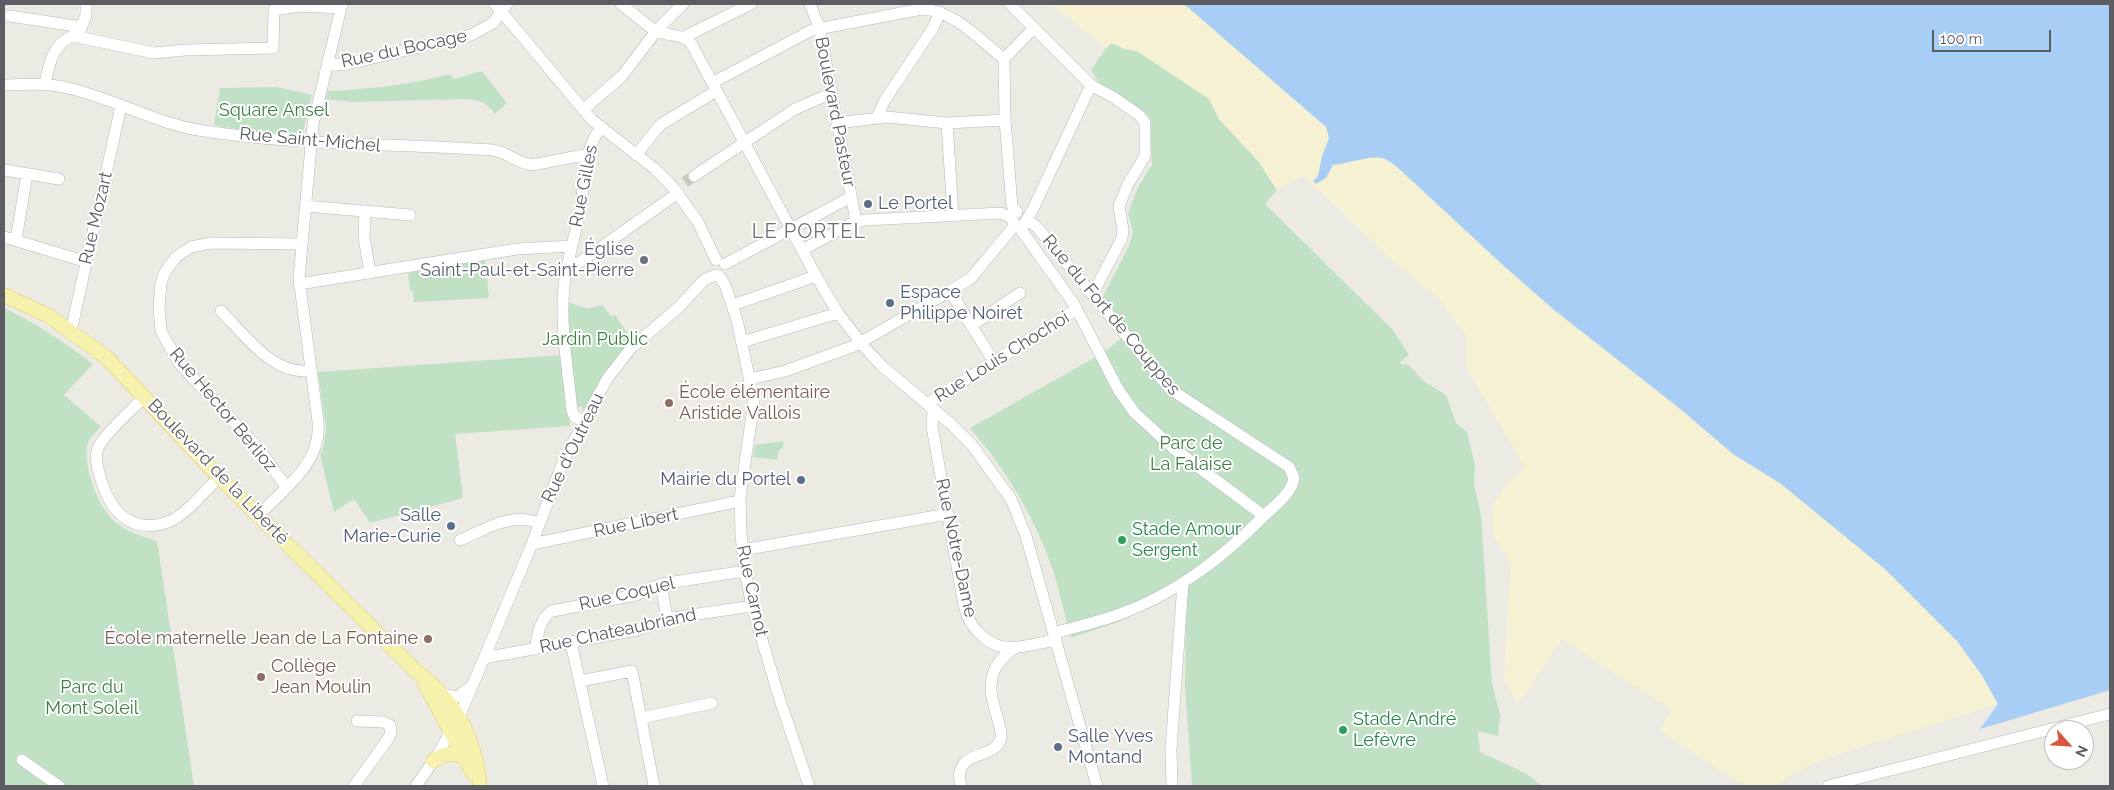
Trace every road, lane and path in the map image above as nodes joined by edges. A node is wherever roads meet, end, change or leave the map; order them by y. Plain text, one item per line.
1 (86, 4) edge
2 (621, 4) edge
3 (683, 4) edge
4 (751, 4) edge
5 (810, 4) edge
6 (1010, 4) edge
7 (342, 6) edge
8 (501, 6) edge
9 (940, 12) junction
10 (10, 16) dead end
11 (819, 27) junction
12 (1034, 28) junction
13 (656, 30) junction
14 (80, 31) junction
15 (684, 37) junction
16 (1004, 59) junction
17 (328, 63) junction
18 (45, 84) junction
19 (4, 85) edge
20 (1091, 85) junction
21 (714, 87) junction
22 (832, 93) junction
23 (121, 106) junction
24 (583, 110) junction
25 (877, 117) junction
26 (1005, 120) junction
27 (837, 122) junction
28 (947, 123) junction
29 (601, 128) junction
30 (311, 142) junction
31 (744, 142) junction
32 (588, 154) junction
33 (636, 155) junction
34 (4, 170) edge
35 (27, 174) junction
36 (59, 179) dead end
37 (683, 185) junction
38 (851, 197) junction
39 (305, 206) junction
40 (366, 211) junction
41 (410, 215) dead end
42 (954, 215) junction
43 (1019, 220) junction
44 (856, 221) junction
45 (791, 230) junction
46 (4, 238) edge
47 (16, 240) junction
48 (302, 244) junction
49 (572, 246) junction
50 (802, 250) junction
51 (87, 262) junction
52 (721, 262) junction
53 (568, 263) junction
54 (370, 273) junction
55 (717, 275) junction
56 (816, 276) junction
57 (299, 284) junction
58 (950, 291) junction
59 (1090, 293) junction
60 (1020, 294) dead end
61 (4, 295) edge
62 (732, 304) junction
63 (1077, 309) junction
64 (221, 311) dead end
65 (838, 313) junction
66 (971, 326) junction
67 (71, 331) junction
68 (742, 342) junction
69 (860, 342) junction
70 (994, 362) junction
71 (311, 370) junction
72 (750, 379) junction
73 (144, 396) junction
74 (930, 407) junction
75 (583, 420) junction
76 (1294, 475) joint
77 (219, 476) junction
78 (286, 486) junction
79 (740, 501) junction
80 (948, 514) junction
81 (258, 516) junction
82 (1264, 516) junction
83 (539, 523) junction
84 (460, 540) dead end
85 (532, 544) junction
86 (742, 550) junction
87 (745, 571) junction
88 (1182, 583) junction
89 (660, 584) junction
90 (752, 606) junction
91 (667, 618) junction
92 (1055, 636) junction
93 (571, 643) junction
94 (1015, 648) junction
95 (536, 649) junction
96 (484, 658) junction
97 (416, 671) junction
98 (580, 681) junction
99 (424, 683) junction
100 (473, 684) junction
101 (442, 694) junction
102 (712, 704) dead end
103 (456, 714) junction
104 (2110, 714) edge
105 (641, 718) junction
106 (357, 721) dead end
107 (451, 737) junction
108 (22, 760) dead end
109 (433, 761) junction
110 (472, 763) junction
111 (59, 786) edge
112 (354, 786) edge
113 (416, 786) edge
114 (479, 786) edge
115 (603, 786) edge
116 (654, 786) edge
117 (810, 786) edge
118 (961, 786) edge
119 (1097, 786) edge
120 (1172, 786) edge
121 (1828, 786) edge

1 - 14 street
2 - 13 street
3 - 13 street
4 - 15 street
5 - 11 street, Boulevard Pasteur
6 - 12 street
7 - 14 street
7 - 17 street
8 - 17 street, Rue du Bocage
8 - 24 street
9 - 11 street
9 - 16 street
9 - 25 street
10 - 14 street
11 - 21 street
11 - 22 street, Boulevard Pasteur
12 - 16 street
12 - 20 street
13 - 15 street
13 - 24 street
14 - 18 street
15 - 21 street
16 - 26 street
17 - 30 street
18 - 19 street, Rue Saint-Michel
18 - 23 street, Rue Saint-Michel
20 - 43 street
20 - 59 street
21 - 31 street
21 - 33 street
22 - 27 street, Boulevard Pasteur
22 - 31 street
23 - 30 street, Rue Saint-Michel
23 - 51 street, Rue Mozart
24 - 29 street
25 - 27 street
25 - 28 street
26 - 28 street
26 - 43 street
27 - 38 street, Boulevard Pasteur
28 - 42 street
29 - 32 street, Rue Gilles
29 - 33 street
30 - 32 street, Rue Saint-Michel
30 - 39 street
31 - 37 street
31 - 45 street
32 - 49 street, Rue Gilles
33 - 37 street
34 - 35 street
35 - 36 street
35 - 47 street
37 - 52 street
37 - 53 street
38 - 44 street, Boulevard Pasteur
38 - 45 street
39 - 40 street
39 - 48 street
40 - 41 street
40 - 54 street
42 - 43 street
42 - 44 street
43 - 58 street
43 - 59 street, Rue du Fort de Couppes
43 - 63 street
44 - 50 street
45 - 50 street
45 - 52 street
46 - 47 street
47 - 51 street
48 - 57 street
48 - 78 street, Rue Hector Berlioz
49 - 53 street, Rue Gilles
49 - 54 street
50 - 56 street
51 - 67 street, Rue Mozart
52 - 55 street
53 - 75 street, Rue Gilles
54 - 57 street
55 - 62 street, Rue Carnot
55 - 75 street, Rue d'Outreau
56 - 62 street
56 - 65 street
57 - 71 street
58 - 66 street
58 - 69 street
59 - 76 street, Rue du Fort de Couppes
60 - 66 street
61 - 67 main road, Boulevard de la Liberté
62 - 68 street, Rue Carnot
63 - 70 street, Rue Louis Chochoi
63 - 82 street
64 - 71 street
65 - 68 street
65 - 69 street
66 - 70 street
67 - 73 main road, Boulevard de la Liberté
68 - 72 street, Rue Carnot
69 - 72 street
69 - 74 street
70 - 74 street, Rue Louis Chochoi
71 - 78 street
72 - 79 street, Rue Carnot
73 - 77 main road, Boulevard de la Liberté
73 - 77 street
74 - 80 street, Rue Notre-Dame
74 - 92 street
75 - 83 street, Rue d'Outreau
76 - 82 street, Rue Notre-Dame
77 - 81 main road, Boulevard de la Liberté
78 - 81 street
79 - 85 street, Rue Libert
79 - 86 street, Rue Carnot
80 - 86 street
80 - 94 street, Rue Notre-Dame
81 - 97 main road, Boulevard de la Liberté
82 - 88 street, Rue Notre-Dame
83 - 84 street
83 - 85 street, Rue d'Outreau
85 - 96 street, Rue d'Outreau
86 - 87 street, Rue Carnot
87 - 89 street, Rue Coquel
87 - 90 street, Rue Carnot
88 - 92 street, Rue Notre-Dame
88 - 120 street
89 - 91 street
89 - 95 street, Rue Coquel
90 - 91 street, Rue Chateaubriand
90 - 117 street, Rue Carnot
91 - 93 street, Rue Chateaubriand
92 - 94 street, Rue Notre-Dame
92 - 119 street
93 - 95 street, Rue Chateaubriand
93 - 98 street
94 - 118 street
95 - 96 street, Rue Chateaubriand
96 - 100 street, Rue d'Outreau
97 - 99 main road, Boulevard de la Liberté
97 - 101 main road, Boulevard de la Liberté
98 - 105 street
98 - 115 street
99 - 103 street
99 - 107 main road, Boulevard de la Liberté
100 - 101 street
100 - 103 street, Rue d'Outreau
101 - 103 main road, Boulevard de la Liberté
102 - 105 street
103 - 107 street, Rue d'Outreau
103 - 110 main road, Boulevard de la Liberté
104 - 121 street
105 - 116 street
106 - 112 street
107 - 109 street, Rue d'Outreau
107 - 110 main road, Boulevard de la Liberté
108 - 111 street
109 - 110 main road
109 - 113 street, Rue d'Outreau
110 - 114 main road, Boulevard de la Liberté

